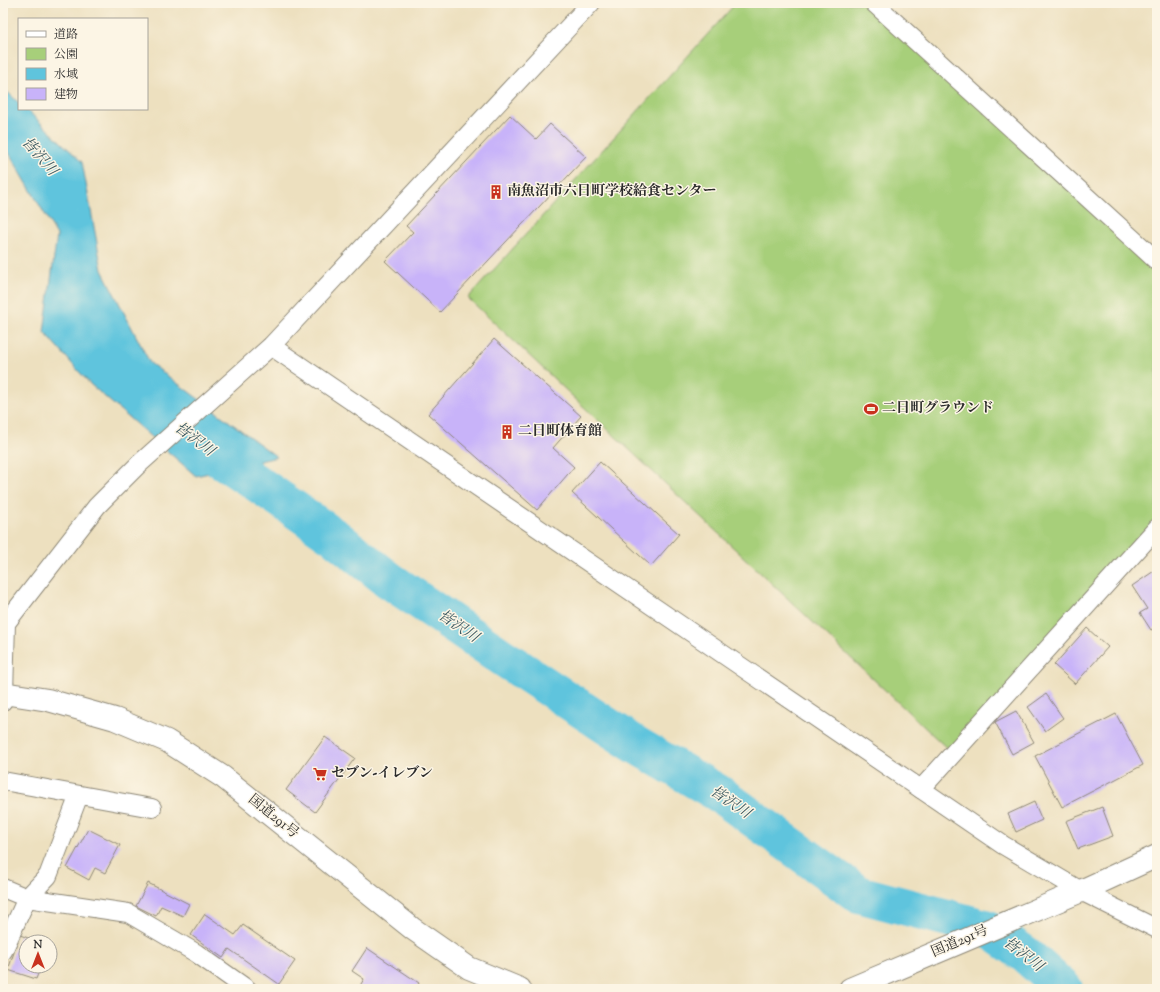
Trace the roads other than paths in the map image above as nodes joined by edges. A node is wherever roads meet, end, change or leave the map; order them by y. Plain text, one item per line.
1 (591, 3) edge
2 (874, 3) edge
3 (1157, 261) edge
4 (271, 346) junction
5 (1157, 528) edge
6 (3, 696) edge
7 (3, 781) edge
8 (921, 789) junction
9 (79, 795) junction
10 (152, 808) dead end
11 (1157, 856) edge
12 (3, 888) edge
13 (1081, 891) junction
14 (27, 898) junction
15 (1157, 929) edge
16 (3, 951) edge
17 (247, 989) edge
18 (520, 989) edge
19 (850, 989) edge

1 - 4 street
2 - 3 street
4 - 6 street
4 - 8 street
5 - 8 street
6 - 18 highway, 国道291号
7 - 9 street
8 - 13 street
9 - 10 street
9 - 14 street
11 - 13 highway, 国道291号
12 - 14 street
13 - 15 street
13 - 19 highway, 国道291号
14 - 16 street
14 - 17 street

